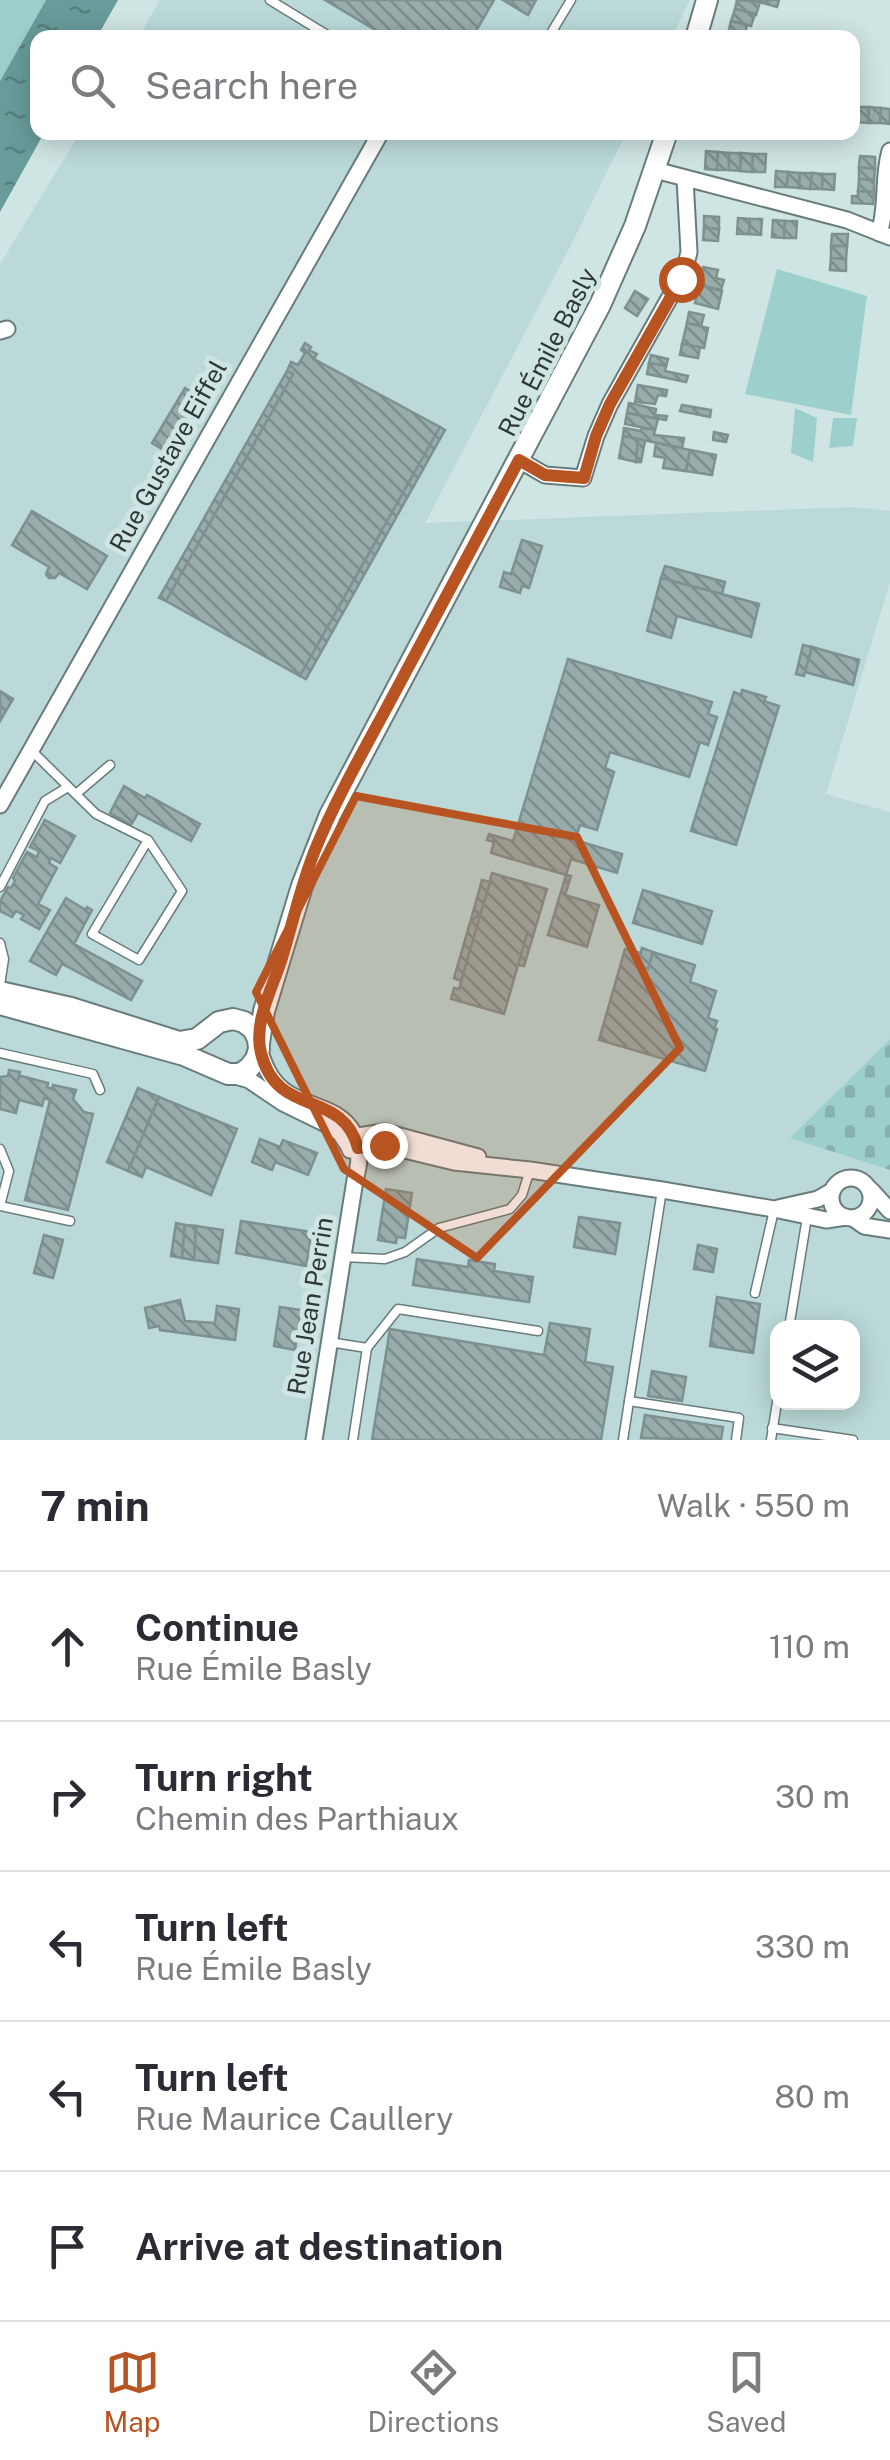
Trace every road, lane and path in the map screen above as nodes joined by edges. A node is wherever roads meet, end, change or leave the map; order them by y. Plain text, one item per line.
1 (270, 0) edge
2 (571, 0) edge
3 (707, 0) edge
4 (319, 30) edge
5 (553, 30) edge
6 (698, 30) edge
7 (376, 140) edge
8 (665, 140) edge
9 (890, 151) edge
10 (656, 170) junction
11 (685, 179) junction
12 (885, 235) edge
13 (519, 460) junction
14 (31, 750) junction
15 (110, 765) dead end
16 (68, 787) junction
17 (76, 794) junction
18 (0, 805) edge
19 (148, 840) junction
20 (0, 887) edge
21 (0, 943) edge
22 (278, 968) junction
23 (0, 989) edge
24 (0, 1004) edge
25 (229, 1020) junction
26 (208, 1032) junction
27 (259, 1046) junction
28 (0, 1053) edge
29 (211, 1066) junction
30 (232, 1074) junction
31 (100, 1090) dead end
32 (352, 1143) junction
33 (0, 1149) edge
34 (530, 1170) junction
35 (662, 1190) junction
36 (870, 1190) junction
37 (832, 1191) junction
38 (774, 1209) junction
39 (806, 1210) junction
40 (890, 1211) edge
41 (850, 1217) junction
42 (70, 1222) dead end
43 (890, 1230) edge
44 (343, 1257) junction
45 (754, 1293) dead end
46 (790, 1320) edge
47 (538, 1331) dead end
48 (330, 1342) junction
49 (367, 1348) junction
50 (629, 1401) junction
51 (775, 1410) edge
52 (772, 1428) junction
53 (314, 1440) edge
54 (353, 1440) edge
55 (623, 1440) edge
56 (736, 1440) edge
57 (770, 1440) edge
58 (853, 1440) edge

1 - 4 lane
2 - 5 lane
3 - 6 street
7 - 14 street, Rue Gustave Eiffel
8 - 10 street, Rue Émile Basly
9 - 12 street
10 - 11 street
10 - 13 street, Rue Émile Basly
11 - 12 street
11 - 13 street
13 - 22 street, Rue Émile Basly
14 - 16 lane
14 - 18 street, Rue Gustave Eiffel
15 - 17 lane
16 - 17 lane
16 - 20 lane
17 - 19 lane
19 - 19 lane
21 - 23 lane
22 - 25 street, Rue Émile Basly
22 - 27 street, Rue Émile Basly
23 - 26 street
24 - 29 street
25 - 26 street
25 - 27 street
26 - 29 street
27 - 30 street
27 - 32 street
28 - 31 lane
29 - 30 street
30 - 32 street
32 - 34 street
32 - 44 street, Rue Jean Perrin
33 - 42 lane
34 - 35 street
34 - 44 lane
35 - 38 street
35 - 50 lane
36 - 37 street
36 - 40 street
36 - 41 street
37 - 39 street
37 - 41 street
38 - 39 street
38 - 45 lane
39 - 41 street
39 - 46 lane
41 - 43 street
44 - 48 street, Rue Jean Perrin
47 - 49 lane
48 - 49 lane
48 - 53 street, Rue Jean Perrin
49 - 54 lane
50 - 55 lane
50 - 56 lane
51 - 52 lane
52 - 57 lane
52 - 58 lane

